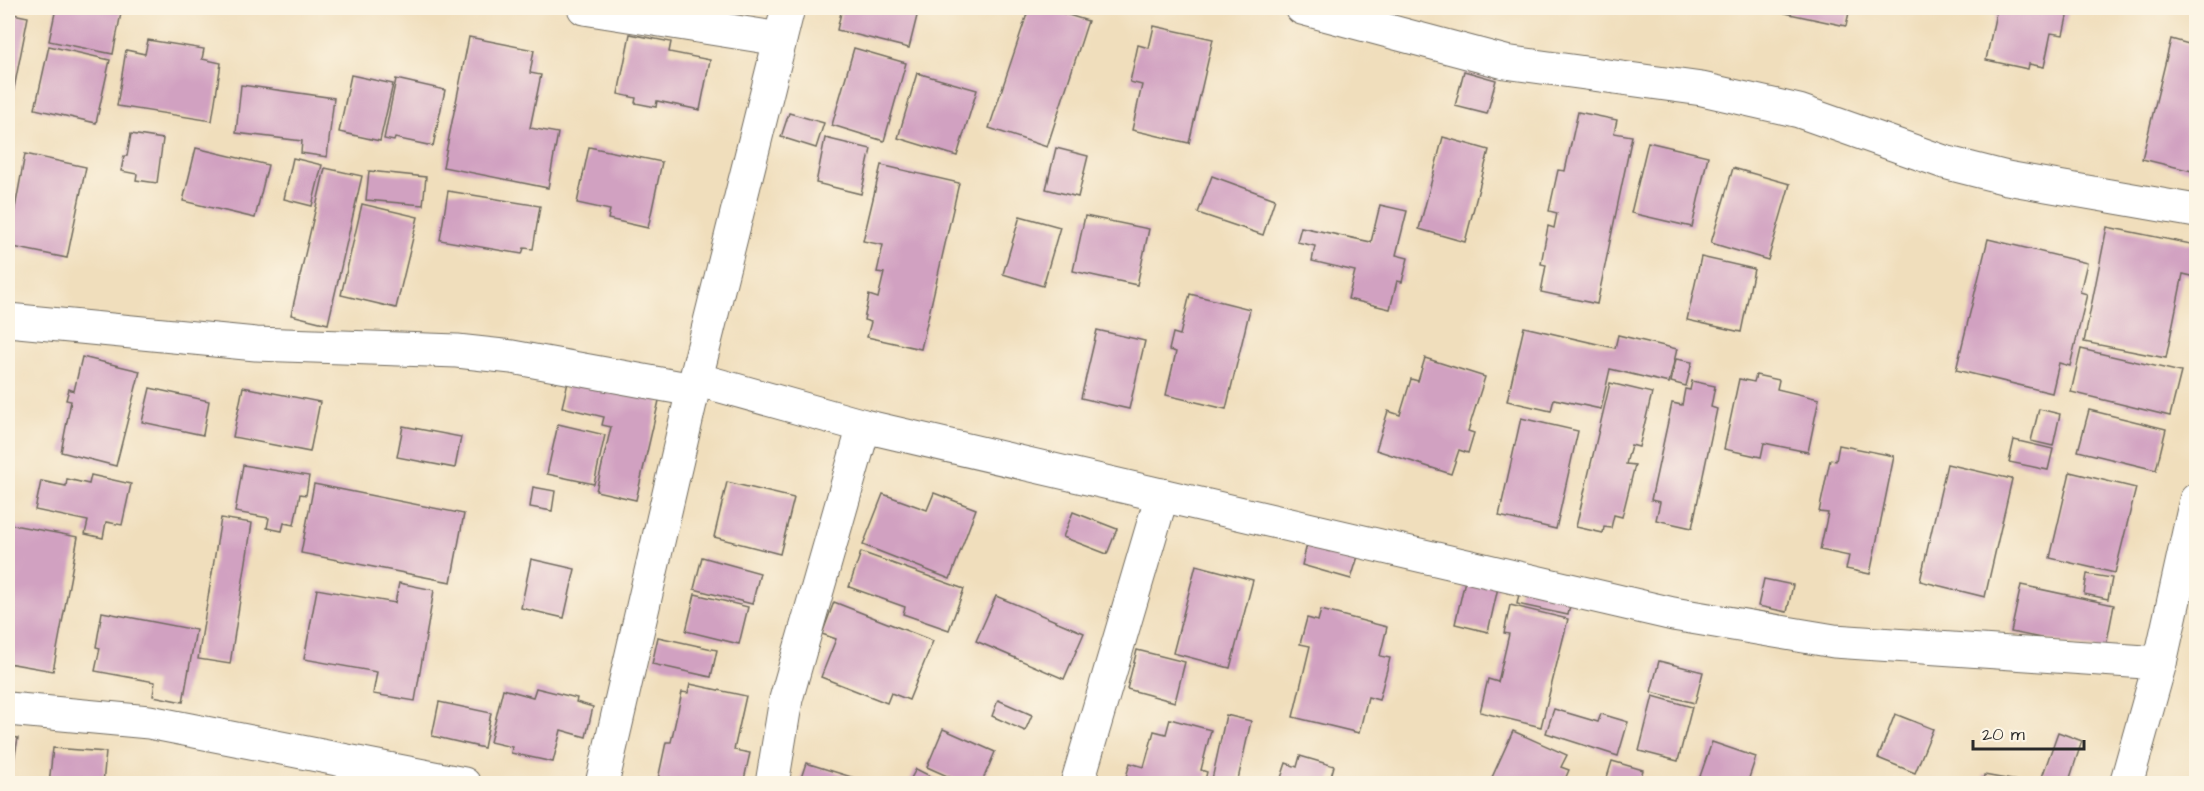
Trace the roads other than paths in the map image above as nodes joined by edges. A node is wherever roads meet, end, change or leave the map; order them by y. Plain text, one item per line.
1 (584, 8) edge
2 (788, 8) edge
3 (1302, 8) edge
4 (780, 39) junction
5 (2196, 211) edge
6 (8, 320) edge
7 (695, 385) junction
8 (864, 426) junction
9 (1162, 495) junction
10 (2196, 500) edge
11 (2160, 663) junction
12 (8, 709) edge
13 (464, 783) edge
14 (603, 783) edge
15 (772, 783) edge
16 (1077, 783) edge
17 (2126, 783) edge

1 - 4 street
2 - 4 street
3 - 5 street
4 - 7 street
6 - 7 street
7 - 8 street
7 - 14 street
8 - 9 street
8 - 15 street
9 - 11 street
9 - 16 street
10 - 11 street
11 - 17 street
12 - 13 street

